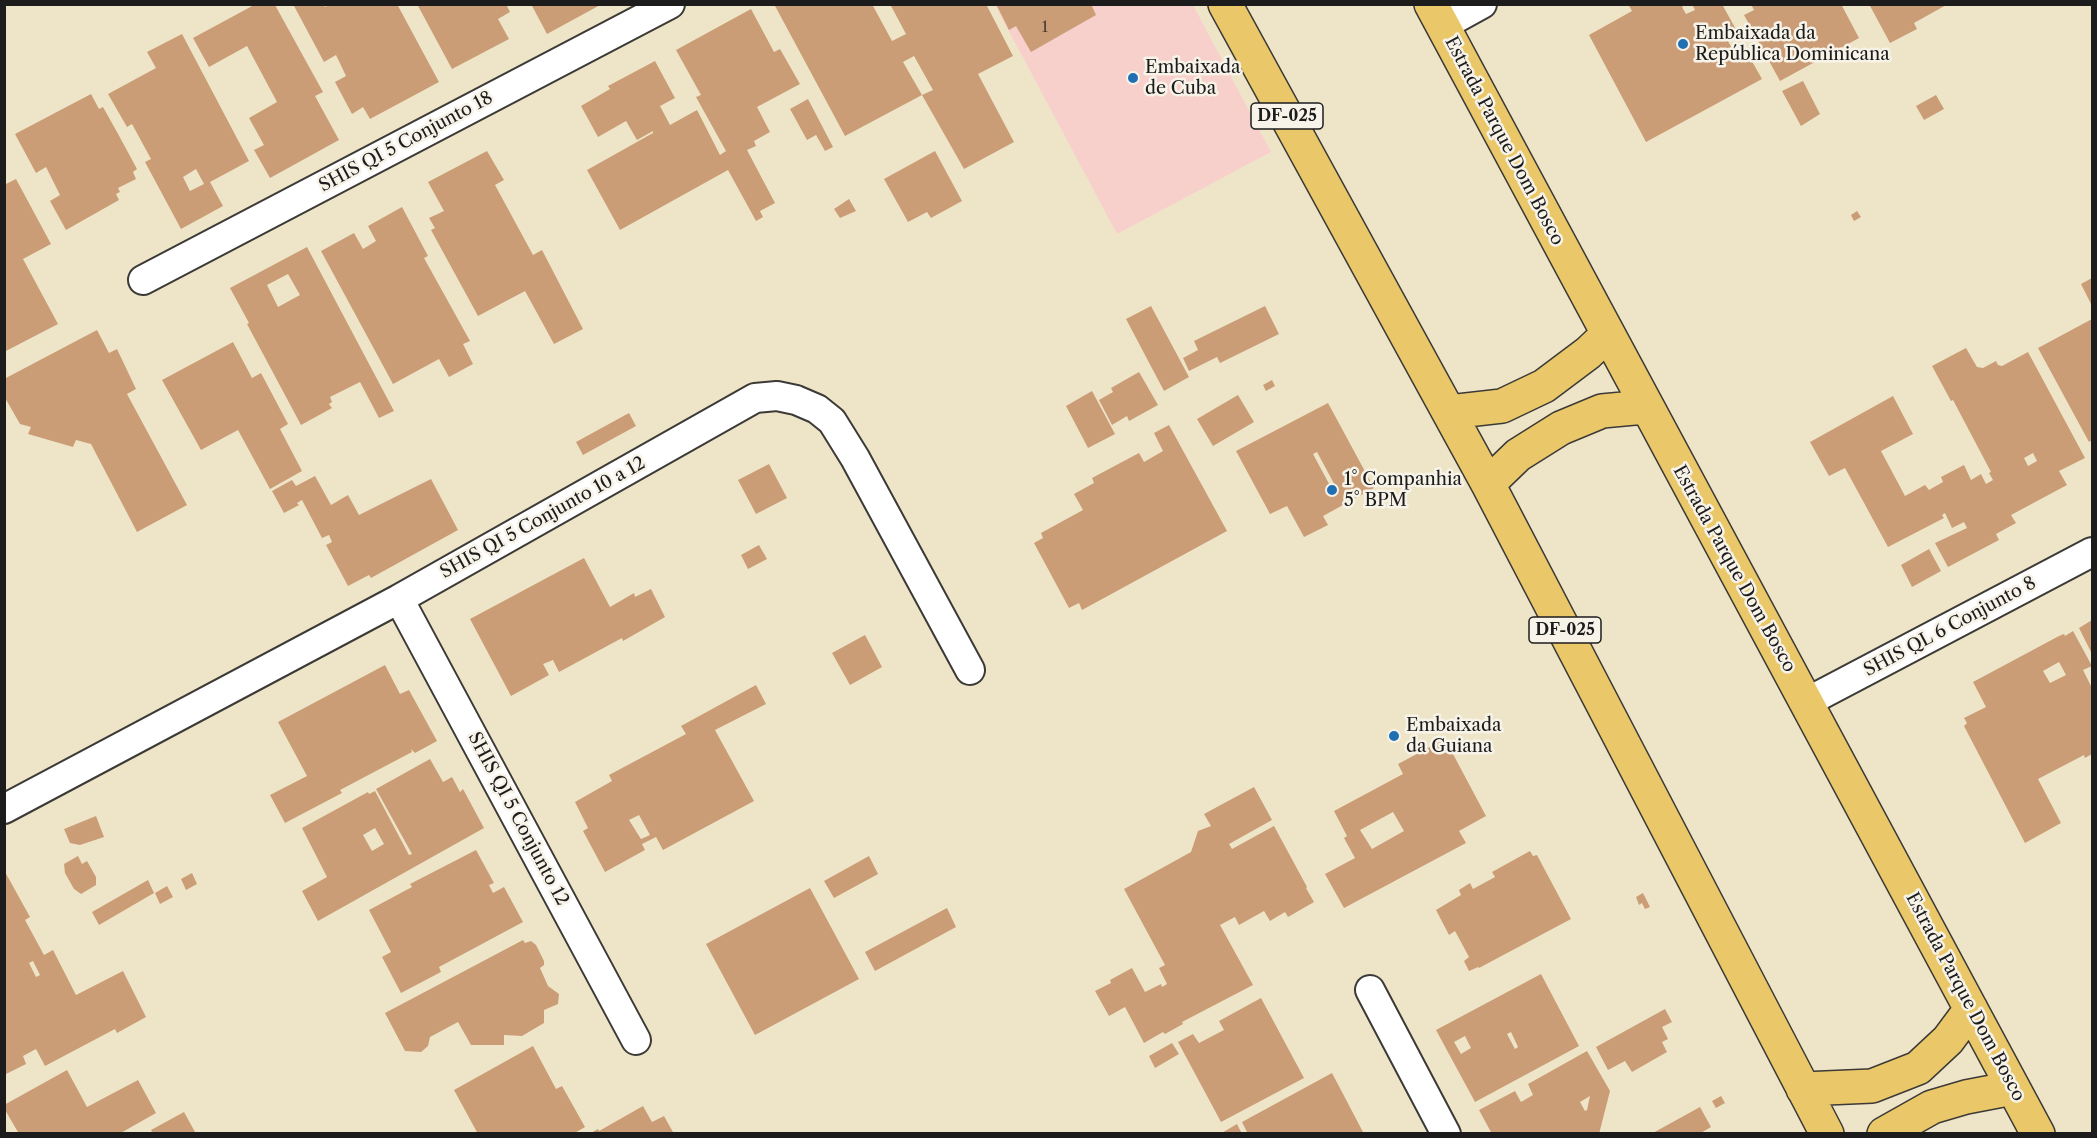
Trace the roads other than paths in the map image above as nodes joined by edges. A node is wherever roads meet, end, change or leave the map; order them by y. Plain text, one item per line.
1 (670, 4) edge
2 (1226, 4) edge
3 (1482, 4) edge
4 (1436, 15) edge
5 (143, 280) dead end
6 (1607, 335) junction
7 (1645, 407) junction
8 (1449, 412) junction
9 (1488, 484) junction
10 (2092, 552) edge
11 (399, 598) junction
12 (970, 670) dead end
13 (1806, 702) junction
14 (4, 809) edge
15 (1370, 990) dead end
16 (1971, 1009) junction
17 (636, 1040) dead end
18 (2013, 1088) junction
19 (1803, 1089) junction
20 (1446, 1134) edge
21 (1827, 1134) edge
22 (1884, 1134) edge
23 (2038, 1134) edge

1 - 5 street, SHIS QI 5 Conjunto 18
2 - 8 main road, DF-025
3 - 4 street
4 - 6 main road, Estrada Parque Dom Bosco
6 - 7 main road, Estrada Parque Dom Bosco
6 - 8 main road
7 - 9 main road
7 - 13 main road, Estrada Parque Dom Bosco
8 - 9 main road, DF-025
9 - 19 main road, DF-025
10 - 13 street, SHIS QL 6 Conjunto 8
11 - 12 street, SHIS QI 5 Conjunto 10 a 12
11 - 14 street, SHIS QI 5 Conjunto 10 a 12
11 - 17 street, SHIS QI 5 Conjunto 12
13 - 16 main road, Estrada Parque Dom Bosco
15 - 20 street
16 - 18 main road, Estrada Parque Dom Bosco
16 - 19 main road
18 - 22 main road
18 - 23 main road, Estrada Parque Dom Bosco
19 - 21 main road, DF-025

